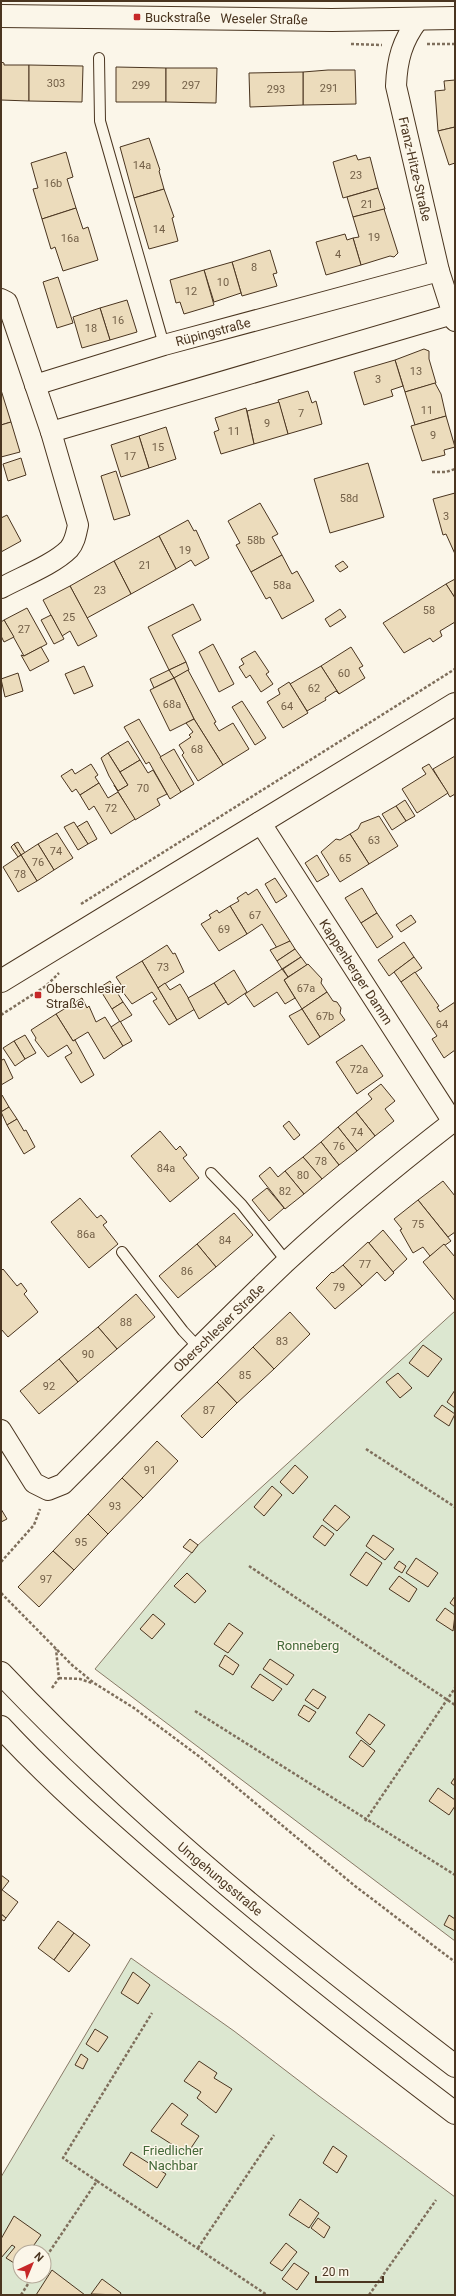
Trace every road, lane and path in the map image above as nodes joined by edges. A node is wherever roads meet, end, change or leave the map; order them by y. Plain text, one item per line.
1 (1, 16) edge
2 (455, 18) edge
3 (418, 20) junction
4 (99, 58) dead end
5 (439, 271) junction
6 (4, 300) edge
7 (454, 318) edge
8 (164, 345) junction
9 (35, 385) junction
10 (51, 432) junction
11 (455, 469) edge
12 (432, 472) dead end
13 (1, 588) edge
14 (455, 669) edge
15 (455, 704) edge
16 (260, 822) junction
17 (80, 904) dead end
18 (1, 981) edge
19 (454, 1121) edge
20 (211, 1172) dead end
21 (122, 1252) dead end
22 (287, 1262) junction
23 (198, 1347) junction
24 (1, 1430) edge
25 (366, 1449) dead end
26 (48, 1490) junction
27 (455, 1507) edge
28 (1, 1562) edge
29 (249, 1566) dead end
30 (1, 1594) edge
31 (56, 1648) junction
32 (1, 1673) edge
33 (59, 1678) junction
34 (94, 1683) junction
35 (52, 1688) dead end
36 (455, 1688) edge
37 (447, 1699) junction
38 (455, 1705) edge
39 (195, 1711) dead end
40 (1, 1727) edge
41 (366, 1821) junction
42 (455, 1875) edge
43 (455, 1962) edge
44 (152, 2013) dead end
45 (455, 2066) edge
46 (455, 2112) edge
47 (274, 2135) dead end
48 (97, 2181) junction
49 (436, 2200) dead end
50 (52, 2248) edge
51 (198, 2248) junction
52 (28, 2284) edge
53 (21, 2295) edge
54 (267, 2295) edge
55 (369, 2295) edge

1 - 3 main road, Weseler Straße
2 - 3 main road, Weseler Straße
3 - 5 street, Franz-Hitze-Straße
4 - 8 lane
5 - 7 street, Franz-Hitze-Straße
5 - 8 street, Rüpingstraße
6 - 9 street
7 - 10 street
8 - 9 street, Rüpingstraße
9 - 10 street
10 - 13 street
11 - 12 path
14 - 17 path
15 - 16 main road
16 - 18 main road
16 - 19 street, Kappenberger Damm
19 - 22 street, Oberschlesier Straße
20 - 22 lane
21 - 23 lane
22 - 23 street, Oberschlesier Straße
23 - 26 street, Oberschlesier Straße
24 - 26 street
25 - 27 path
26 - 28 path
29 - 37 path
30 - 31 path
31 - 33 path
31 - 34 path
32 - 45 main road, Umgehungsstraße
33 - 34 path
33 - 35 path
34 - 43 path
36 - 37 path
37 - 38 path
37 - 41 path
39 - 41 path
40 - 46 main road
41 - 42 path
44 - 48 path
47 - 51 path
48 - 50 path
48 - 51 path
49 - 55 path
51 - 54 path
52 - 53 path

